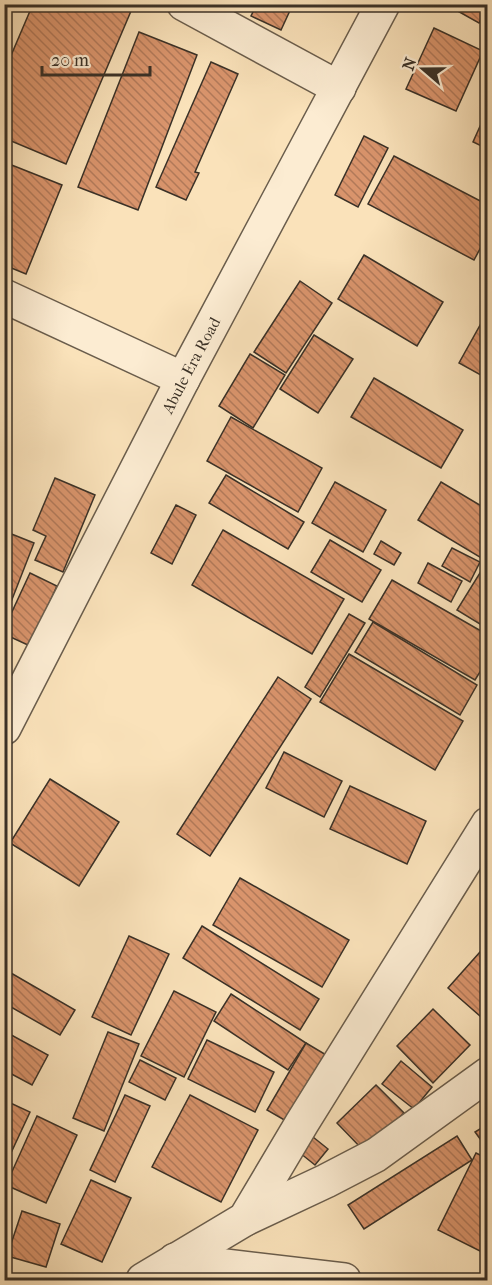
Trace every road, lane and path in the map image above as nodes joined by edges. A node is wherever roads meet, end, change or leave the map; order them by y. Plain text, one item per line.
1 (184, 4) edge
2 (383, 4) edge
3 (339, 88) junction
4 (4, 296) edge
5 (183, 379) junction
6 (4, 728) edge
7 (488, 824) edge
8 (488, 1074) edge
9 (245, 1219) junction
10 (175, 1260) junction
11 (143, 1281) edge
12 (344, 1281) edge

1 - 3 street
2 - 3 street, Abule Era Road
3 - 5 street, Abule Era Road
4 - 5 street
5 - 6 street, Abule Era Road
7 - 9 street
8 - 9 street
9 - 10 street
10 - 11 street
10 - 12 street

